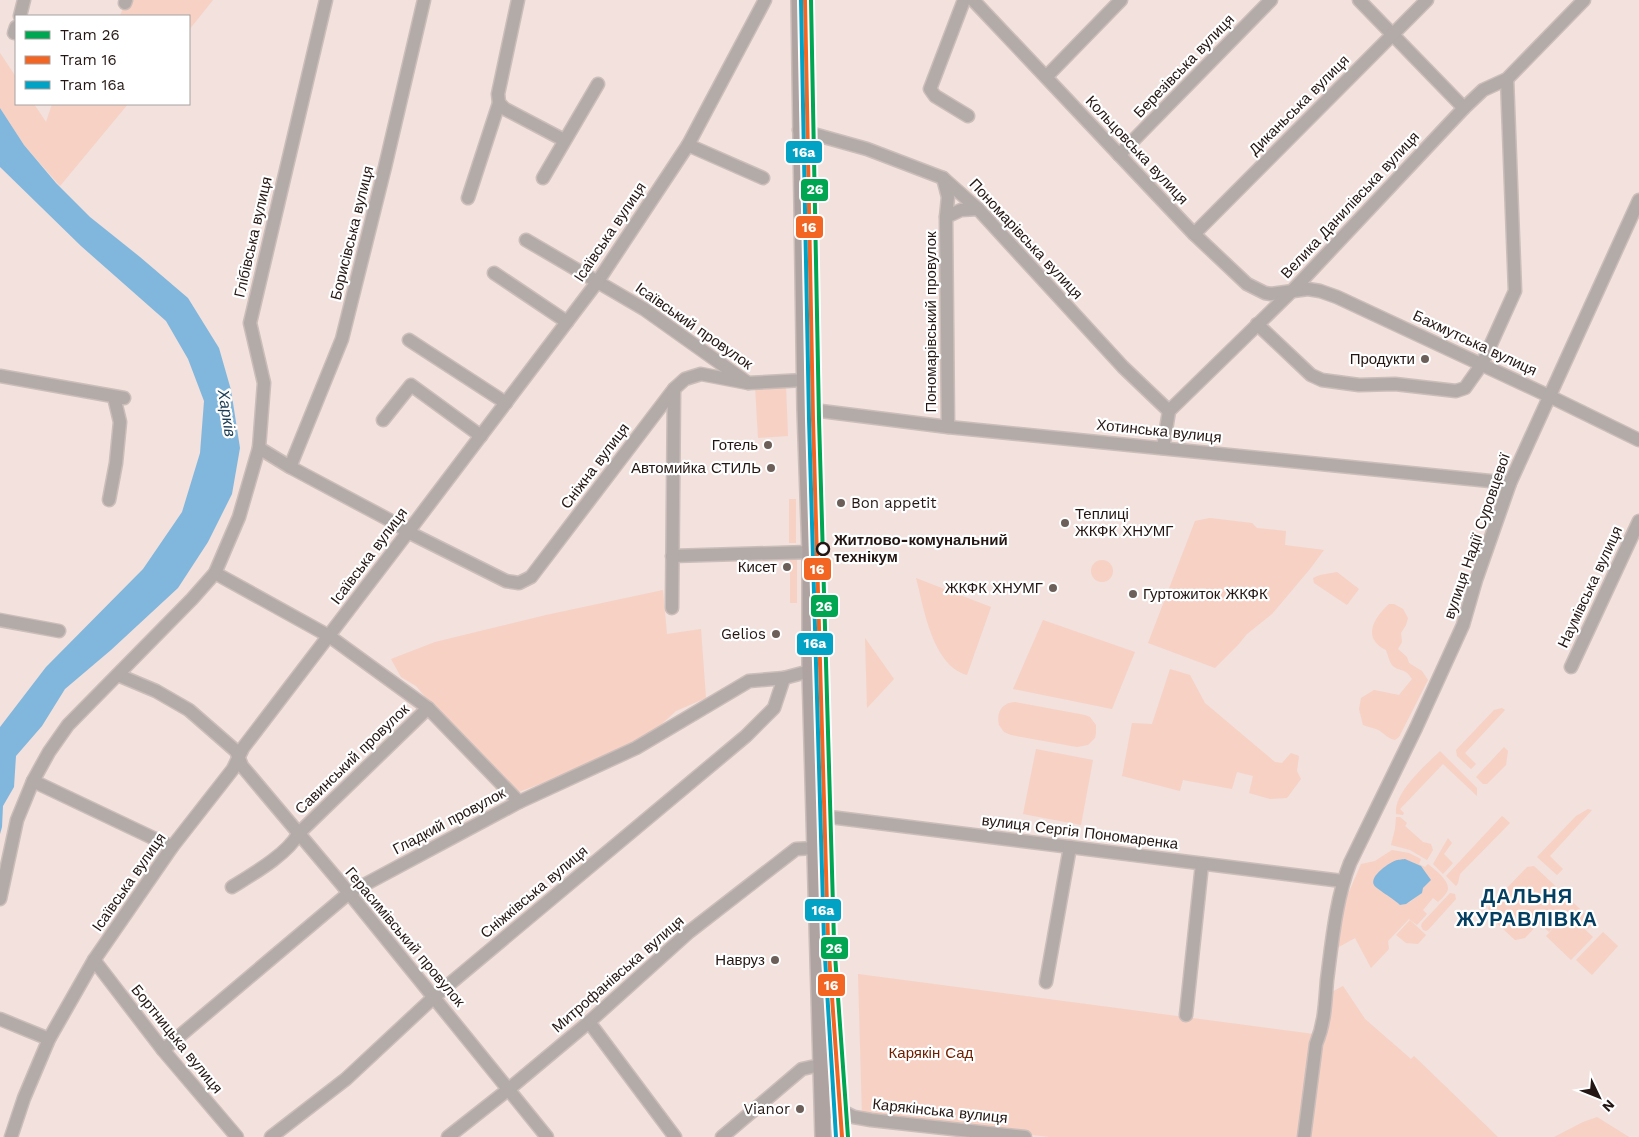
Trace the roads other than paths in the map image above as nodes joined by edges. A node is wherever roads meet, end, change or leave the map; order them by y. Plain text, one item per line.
1 (24, 0) edge
2 (326, 0) edge
3 (424, 0) edge
4 (518, 0) edge
5 (765, 0) edge
6 (799, 0) edge
7 (964, 0) edge
8 (973, 0) edge
9 (1121, 0) edge
10 (1271, 0) edge
11 (1359, 0) edge
12 (1427, 0) edge
13 (1584, 0) edge
14 (20, 15) edge
15 (1393, 34) junction
16 (1046, 77) junction
17 (1506, 79) junction
18 (598, 84) dead end
19 (499, 103) junction
20 (1464, 108) junction
21 (968, 116) dead end
22 (799, 130) junction
23 (564, 140) junction
24 (688, 145) junction
25 (1120, 155) junction
26 (543, 178) dead end
27 (763, 178) dead end
28 (943, 178) junction
29 (468, 198) dead end
30 (1639, 200) edge
31 (978, 208) junction
32 (946, 217) junction
33 (1194, 234) junction
34 (526, 240) dead end
35 (494, 273) dead end
36 (598, 281) junction
37 (1293, 290) junction
38 (567, 322) junction
39 (1257, 324) junction
40 (409, 340) dead end
41 (704, 354) junction
42 (1482, 364) junction
43 (701, 374) junction
44 (0, 376) edge
45 (805, 380) junction
46 (748, 384) junction
47 (674, 389) junction
48 (1549, 396) junction
49 (506, 403) junction
50 (660, 407) junction
51 (804, 409) junction
52 (1169, 411) junction
53 (674, 416) junction
54 (383, 420) dead end
55 (948, 427) junction
56 (481, 436) junction
57 (1639, 440) edge
58 (259, 448) junction
59 (1163, 448) junction
60 (290, 467) junction
61 (1510, 483) junction
62 (109, 500) dead end
63 (1639, 521) edge
64 (408, 532) junction
65 (810, 552) junction
66 (672, 556) junction
67 (215, 573) junction
68 (672, 608) dead end
69 (0, 620) edge
70 (59, 631) dead end
71 (329, 636) junction
72 (1572, 666) dead end
73 (810, 671) junction
74 (118, 675) junction
75 (784, 678) junction
76 (428, 708) junction
77 (238, 758) junction
78 (33, 782) junction
79 (519, 802) junction
80 (814, 815) junction
81 (298, 834) junction
82 (172, 847) junction
83 (1070, 847) junction
84 (815, 848) junction
85 (1202, 864) junction
86 (1342, 881) junction
87 (232, 887) dead end
88 (349, 893) junction
89 (0, 899) edge
90 (94, 960) junction
91 (1046, 982) dead end
92 (434, 997) junction
93 (1186, 1015) dead end
94 (0, 1019) edge
95 (588, 1022) junction
96 (48, 1039) junction
97 (163, 1050) junction
98 (820, 1065) junction
99 (509, 1089) junction
100 (822, 1112) junction
101 (11, 1137) edge
102 (237, 1137) edge
103 (270, 1137) edge
104 (448, 1137) edge
105 (547, 1137) edge
106 (675, 1137) edge
107 (722, 1137) edge
108 (823, 1137) edge
109 (1025, 1137) edge
110 (1304, 1137) edge

1 - 14 street
2 - 58 street, Глібівська вулиця
3 - 60 street, Борисівська вулиця
4 - 19 street
5 - 24 street, Ісаївська вулиця
6 - 22 main road
7 - 21 street
8 - 16 street, Кольцовська вулиця
9 - 16 street
10 - 25 street, Березівська вулиця
11 - 15 street
12 - 15 street, Диканьська вулиця
13 - 17 street, Велика Данилівська вулиця
15 - 20 street
15 - 33 street, Диканьська вулиця
16 - 25 street, Кольцовська вулиця
17 - 20 street, Велика Данилівська вулиця
17 - 42 street
18 - 23 street
19 - 23 street
19 - 29 street
20 - 37 street, Велика Данилівська вулиця
22 - 28 street, Пономарівська вулиця
22 - 45 main road
23 - 26 street
24 - 27 street
24 - 36 street, Ісаївська вулиця
25 - 33 street, Кольцовська вулиця
28 - 31 street, Пономарівська вулиця
28 - 32 street, Пономарівський провулок
30 - 48 street, вулиця Надії Суровцевої
31 - 32 street, Пономарівський провулок
31 - 52 street, Пономарівська вулиця
32 - 55 street, Пономарівський провулок
33 - 37 street, Кольцовська вулиця
34 - 36 street, Ісаївський провулок
35 - 38 street
36 - 38 street, Ісаївська вулиця
36 - 41 street, Ісаївський провулок
37 - 39 street, Велика Данилівська вулиця
37 - 42 street, Бахмутська вулиця
38 - 49 street, Ісаївська вулиця
39 - 42 street
39 - 52 street, Велика Данилівська вулиця
40 - 49 street
41 - 43 street
41 - 46 street, Ісаївський провулок
42 - 48 street, Бахмутська вулиця
43 - 46 street
43 - 47 street, Сніжна вулиця
44 - 62 street
45 - 46 street, Ісаївський провулок
45 - 51 main road
47 - 50 street, Сніжна вулиця
47 - 53 street
48 - 57 street, Бахмутська вулиця
48 - 61 street, вулиця Надії Суровцевої
49 - 56 street, Ісаївська вулиця
50 - 53 street
50 - 64 street, Сніжна вулиця
51 - 55 street, Хотинська вулиця
51 - 65 main road
52 - 59 street
53 - 66 street
54 - 56 street
55 - 59 street, Хотинська вулиця
56 - 64 street, Ісаївська вулиця
58 - 60 street
58 - 67 street, Глібівська вулиця
59 - 61 street, Хотинська вулиця
60 - 64 street
61 - 86 street, вулиця Надії Суровцевої
63 - 72 street, Наумівська вулиця
64 - 71 street, Ісаївська вулиця
65 - 66 street
65 - 73 main road
66 - 68 street
67 - 71 street
67 - 74 street, Глібівська вулиця
69 - 70 street
71 - 76 street
71 - 77 street, Ісаївська вулиця
73 - 75 street
73 - 80 main road
74 - 77 street, Герасимівський провулок
74 - 78 street, Глібівська вулиця
75 - 79 street, Гладкий провулок
75 - 92 street, Сніжківська вулиця
76 - 79 street
76 - 81 street, Савинський провулок
77 - 81 street, Герасимівський провулок
77 - 82 street, Ісаївська вулиця
78 - 82 street
78 - 89 street, Глібівська вулиця
79 - 88 street, Гладкий провулок
80 - 83 street, вулиця Сергія Пономаренка
80 - 84 main road
81 - 87 street, Савинський провулок
81 - 88 street, Герасимівський провулок
82 - 90 street, Ісаївська вулиця
83 - 85 street, вулиця Сергія Пономаренка
83 - 91 street
84 - 95 street, Митрофанівська вулиця
84 - 98 main road
85 - 86 street, вулиця Сергія Пономаренка
85 - 93 street
86 - 110 street, вулиця Надії Суровцевої
88 - 92 street, Герасимівський провулок
88 - 97 street, Гладкий провулок
90 - 96 street, Ісаївська вулиця
90 - 97 street, Бортницька вулиця
92 - 99 street, Герасимівський провулок
92 - 103 street, Сніжківська вулиця
94 - 96 street
95 - 99 street, Митрофанівська вулиця
95 - 106 street
96 - 101 street, Ісаївська вулиця
97 - 102 street, Бортницька вулиця
98 - 100 main road
98 - 107 street
99 - 104 street, Митрофанівська вулиця
99 - 105 street, Герасимівський провулок
100 - 108 main road
100 - 109 street, Карякінська вулиця

